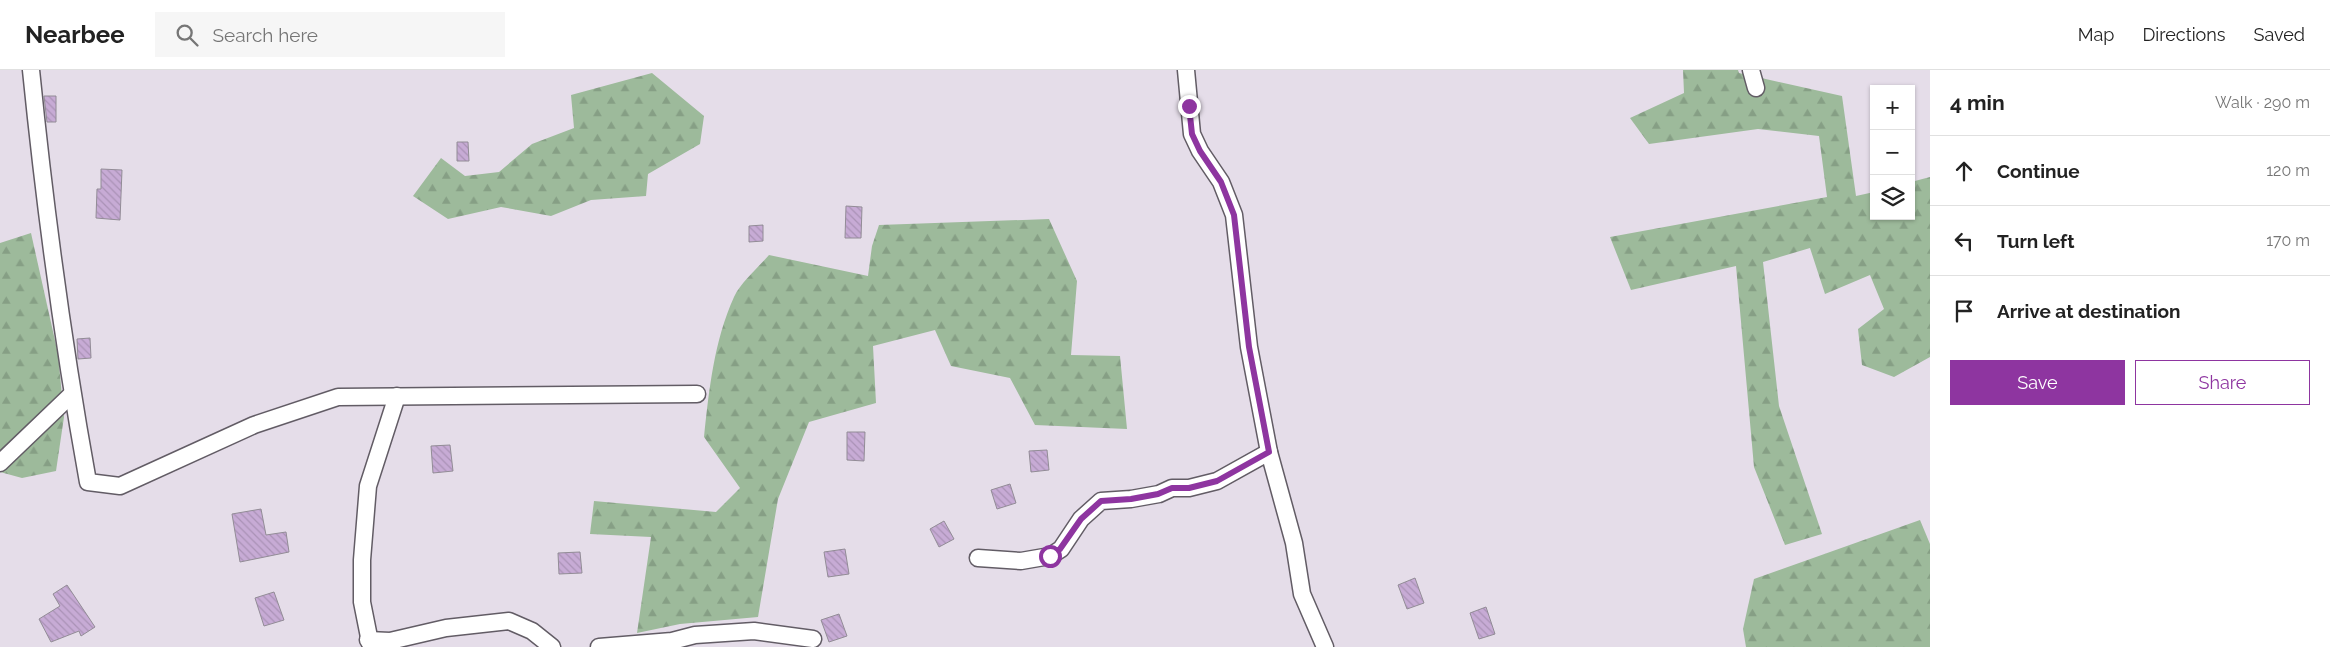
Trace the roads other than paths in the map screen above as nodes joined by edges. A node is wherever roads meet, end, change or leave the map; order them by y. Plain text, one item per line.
1 (31, 70) edge
2 (1186, 70) edge
3 (1751, 70) edge
4 (1756, 88) dead end
5 (72, 394) junction
6 (697, 394) dead end
7 (397, 396) junction
8 (1269, 452) junction
9 (0, 462) edge
10 (978, 558) dead end
11 (813, 639) dead end
12 (370, 644) edge
13 (552, 647) edge
14 (599, 647) edge
15 (1326, 647) edge

1 - 5 street
2 - 8 street
3 - 4 street
5 - 7 street
5 - 9 street
6 - 7 street
7 - 12 street
8 - 10 street
8 - 15 street
11 - 14 street
12 - 13 street

